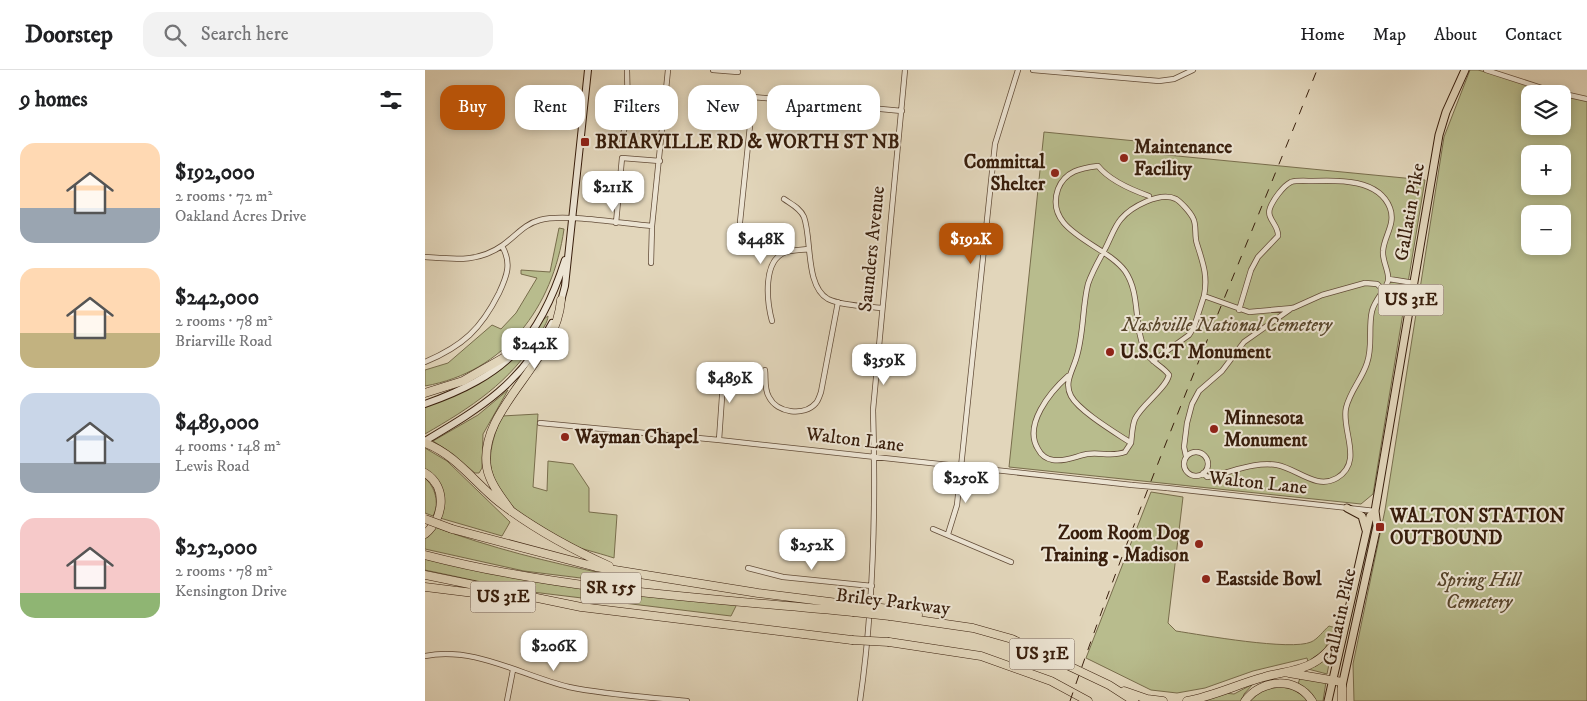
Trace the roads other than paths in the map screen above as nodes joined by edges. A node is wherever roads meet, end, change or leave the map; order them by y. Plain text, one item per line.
1 (589, 70) edge
2 (627, 70) edge
3 (669, 70) edge
4 (713, 70) edge
5 (905, 70) edge
6 (1018, 70) edge
7 (1033, 70) edge
8 (1193, 70) edge
9 (1465, 70) edge
10 (1486, 70) edge
11 (738, 72) dead end
12 (1587, 99) edge
13 (901, 111) junction
14 (622, 140) dead end
15 (661, 162) junction
16 (1149, 196) dead end
17 (784, 199) dead end
18 (572, 219) junction
19 (740, 222) dead end
20 (615, 223) junction
21 (652, 226) junction
22 (502, 246) junction
23 (569, 247) junction
24 (809, 249) junction
25 (1104, 252) junction
26 (425, 257) edge
27 (651, 263) dead end
28 (1389, 278) junction
29 (1414, 283) junction
30 (1383, 288) junction
31 (1204, 296) junction
32 (1411, 298) junction
33 (561, 300) junction
34 (837, 302) junction
35 (881, 308) junction
36 (1293, 308) junction
37 (1239, 310) junction
38 (772, 321) dead end
39 (519, 349) junction
40 (1153, 361) junction
41 (425, 362) edge
42 (724, 368) dead end
43 (765, 370) dead end
44 (1069, 376) junction
45 (425, 393) edge
46 (425, 404) edge
47 (540, 423) dead end
48 (719, 440) junction
49 (425, 442) edge
50 (1131, 443) junction
51 (875, 456) junction
52 (1186, 456) junction
53 (961, 468) junction
54 (425, 473) edge
55 (1203, 474) junction
56 (1347, 508) junction
57 (511, 511) junction
58 (1375, 511) junction
59 (425, 519) edge
60 (933, 529) dead end
61 (1366, 533) junction
62 (425, 534) edge
63 (948, 534) junction
64 (425, 555) edge
65 (1011, 562) dead end
66 (748, 568) dead end
67 (617, 570) junction
68 (425, 575) edge
69 (1355, 580) junction
70 (872, 586) junction
71 (425, 587) edge
72 (1362, 591) junction
73 (581, 607) junction
74 (853, 608) junction
75 (1342, 633) junction
76 (425, 656) edge
77 (513, 670) junction
78 (1285, 673) junction
79 (1332, 680) junction
80 (1342, 682) junction
81 (1109, 685) junction
82 (622, 694) junction
83 (507, 701) edge
84 (621, 701) edge
85 (687, 701) edge
86 (860, 701) edge
87 (1088, 701) edge
88 (1134, 701) edge
89 (1163, 701) edge
90 (1187, 701) edge
91 (1245, 701) edge
92 (1312, 701) edge
93 (1328, 701) edge
94 (1341, 701) edge

1 - 18 main road
2 - 14 street
3 - 15 street
4 - 11 street
5 - 13 street, Saunders Avenue
6 - 53 street
7 - 8 street
9 - 29 main road, Gallatin Pike / US 31E
10 - 12 street
13 - 19 street
13 - 35 street, Saunders Avenue
15 - 20 street
15 - 21 street
16 - 25 street
17 - 24 street
18 - 20 street
18 - 22 street
18 - 23 main road
20 - 21 street
21 - 27 street
22 - 26 street
22 - 41 street
23 - 33 main road
23 - 39 main road
24 - 34 street
24 - 38 street
25 - 31 street
25 - 40 street
25 - 44 street
28 - 29 street
28 - 30 street
28 - 37 street
29 - 32 main road, Gallatin Pike / US 31E
30 - 32 street
30 - 36 street
30 - 55 street
31 - 37 street
31 - 40 street
32 - 58 main road, Gallatin Pike / US 31E
33 - 49 main road
33 - 57 highway
34 - 35 street
34 - 43 street
35 - 51 street, Saunders Avenue
36 - 37 street
36 - 52 street
39 - 45 highway
39 - 46 main road
40 - 50 street
42 - 48 street
44 - 50 street
44 - 50 street
47 - 48 street, Walton Lane
48 - 51 street, Walton Lane
49 - 57 highway, US 31E
51 - 53 street, Walton Lane
51 - 70 street, Saunders Avenue
52 - 55 street
52 - 55 street
53 - 56 street, Walton Lane, bridge
53 - 63 street
54 - 62 highway
56 - 58 street, Walton Lane
56 - 61 main road
57 - 67 highway, US 31E
58 - 61 main road, Gallatin Pike / US 31E
58 - 72 main road, Gallatin Pike / US 31E
59 - 67 highway, bridge
60 - 63 street
61 - 69 main road, Gallatin Pike / US 31E
63 - 65 street
64 - 74 highway, Briley Parkway / SR 155
66 - 70 street
67 - 74 highway, US 31E
68 - 73 highway, SR 155
69 - 72 main road
69 - 75 main road, Gallatin Pike / US 31E
70 - 86 street, Saunders Avenue
71 - 73 highway, US 31E
72 - 80 main road, Gallatin Pike / US 31E
73 - 87 highway, US 31E, bridge
74 - 81 highway, Briley Parkway / US 31E, bridge
75 - 78 highway, US 31E
75 - 79 main road, Gallatin Pike / US 31E
76 - 77 street
77 - 82 street
77 - 83 street
78 - 79 highway
78 - 90 highway, US 31E
79 - 80 highway
79 - 93 main road, Gallatin Pike / US 31E
80 - 94 highway
81 - 88 highway, Briley Parkway
81 - 89 highway, US 31E
82 - 84 street
82 - 85 street
91 - 92 highway

